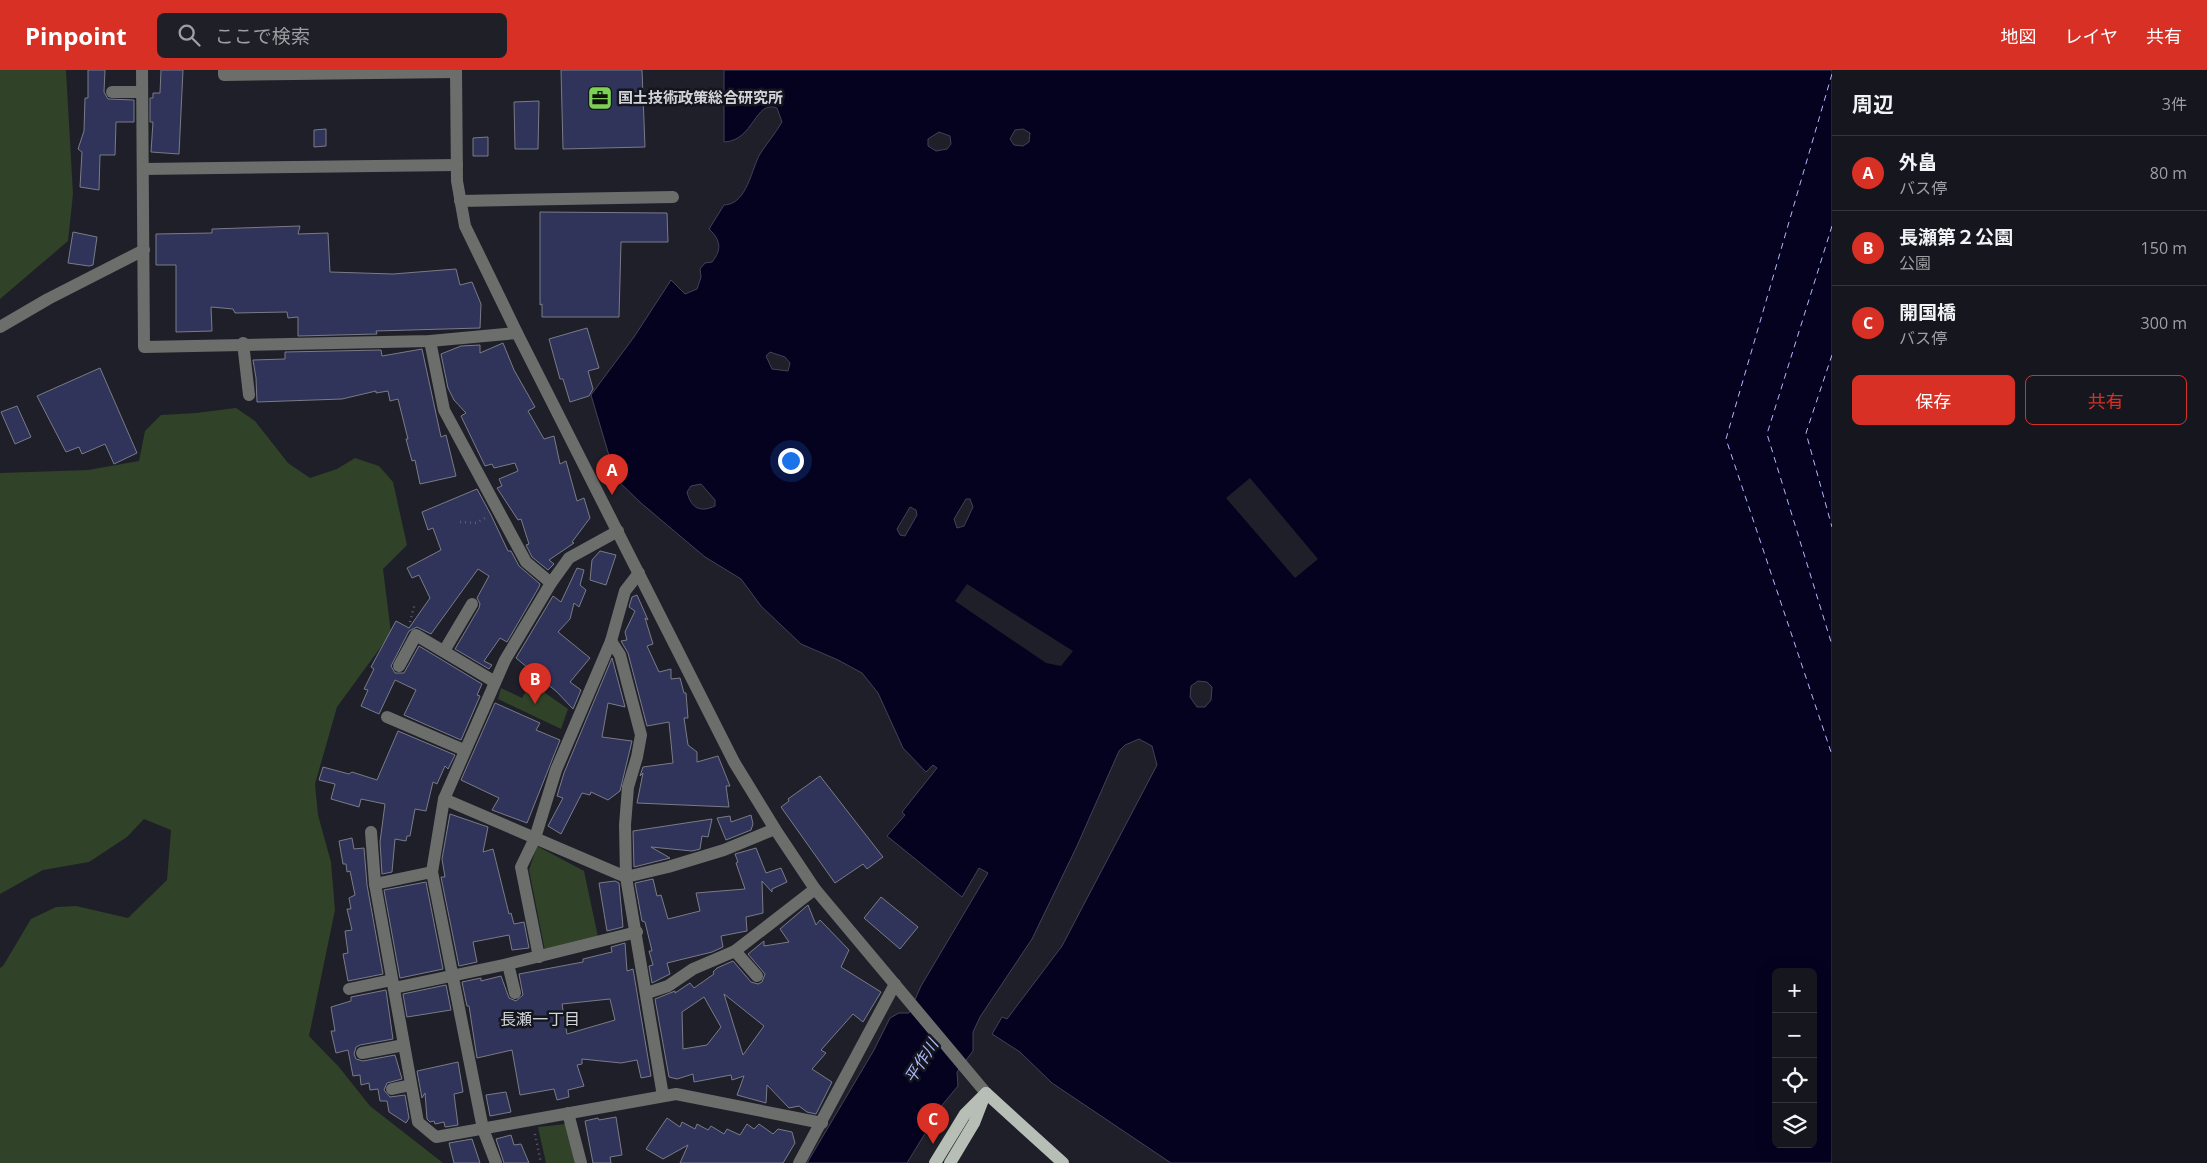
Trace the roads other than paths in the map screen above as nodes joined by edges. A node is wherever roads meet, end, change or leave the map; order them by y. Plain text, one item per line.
1 (142, 70) edge
2 (224, 70) edge
3 (456, 71) edge
4 (112, 92) dead end
5 (142, 92) junction
6 (457, 165) junction
7 (143, 169) junction
8 (673, 197) dead end
9 (460, 201) junction
10 (144, 250) junction
11 (0, 327) edge
12 (517, 333) junction
13 (430, 341) junction
14 (243, 343) junction
15 (249, 395) dead end
16 (618, 531) junction
17 (639, 573) junction
18 (551, 583) junction
19 (472, 604) dead end
20 (610, 641) junction
21 (444, 651) junction
22 (399, 666) dead end
23 (495, 682) junction
24 (387, 717) dead end
25 (464, 750) junction
26 (444, 800) junction
27 (775, 829) junction
28 (370, 832) dead end
29 (535, 838) junction
30 (432, 872) junction
31 (626, 877) junction
32 (375, 884) junction
33 (815, 889) junction
34 (637, 932) junction
35 (735, 951) junction
36 (539, 957) junction
37 (508, 964) junction
38 (453, 976) junction
39 (757, 976) dead end
40 (393, 984) junction
41 (895, 984) junction
42 (349, 989) dead end
43 (647, 993) junction
44 (515, 994) dead end
45 (404, 1045) junction
46 (362, 1054) dead end
47 (411, 1085) junction
48 (392, 1089) dead end
49 (986, 1093) junction
50 (663, 1096) junction
51 (568, 1113) junction
52 (822, 1123) junction
53 (482, 1129) junction
54 (496, 1163) edge
55 (581, 1163) edge
56 (799, 1163) edge
57 (934, 1163) edge
58 (950, 1163) edge
59 (1063, 1163) edge

1 - 5 street
2 - 3 street
3 - 6 street
4 - 5 street
5 - 7 street
6 - 7 street
6 - 9 street
7 - 10 street
8 - 9 street
9 - 12 street
10 - 11 street
10 - 14 street
12 - 13 street
12 - 16 street
13 - 14 street
13 - 18 street
14 - 15 street
16 - 17 street
16 - 18 street
17 - 20 street
17 - 27 street
18 - 23 street
19 - 21 street
20 - 29 street
20 - 31 street
21 - 22 street
21 - 23 street
23 - 25 street
24 - 25 street
25 - 26 street
26 - 29 street
26 - 30 street
27 - 31 street
27 - 33 street
28 - 32 street
29 - 31 street
29 - 36 street
30 - 32 street
30 - 38 street
31 - 34 street
32 - 40 street
33 - 35 street
33 - 41 street
34 - 36 street
34 - 43 street
35 - 39 street
35 - 43 street
36 - 37 street
37 - 38 street
37 - 44 street
38 - 40 street
38 - 53 street
40 - 42 street
40 - 45 street
41 - 49 street
41 - 52 street
43 - 50 street
45 - 46 street
45 - 47 street
47 - 48 street
47 - 53 street
49 - 57 main road
49 - 58 main road
49 - 59 main road
50 - 51 street
50 - 52 street
51 - 53 street
51 - 55 street
52 - 56 street
53 - 54 street

